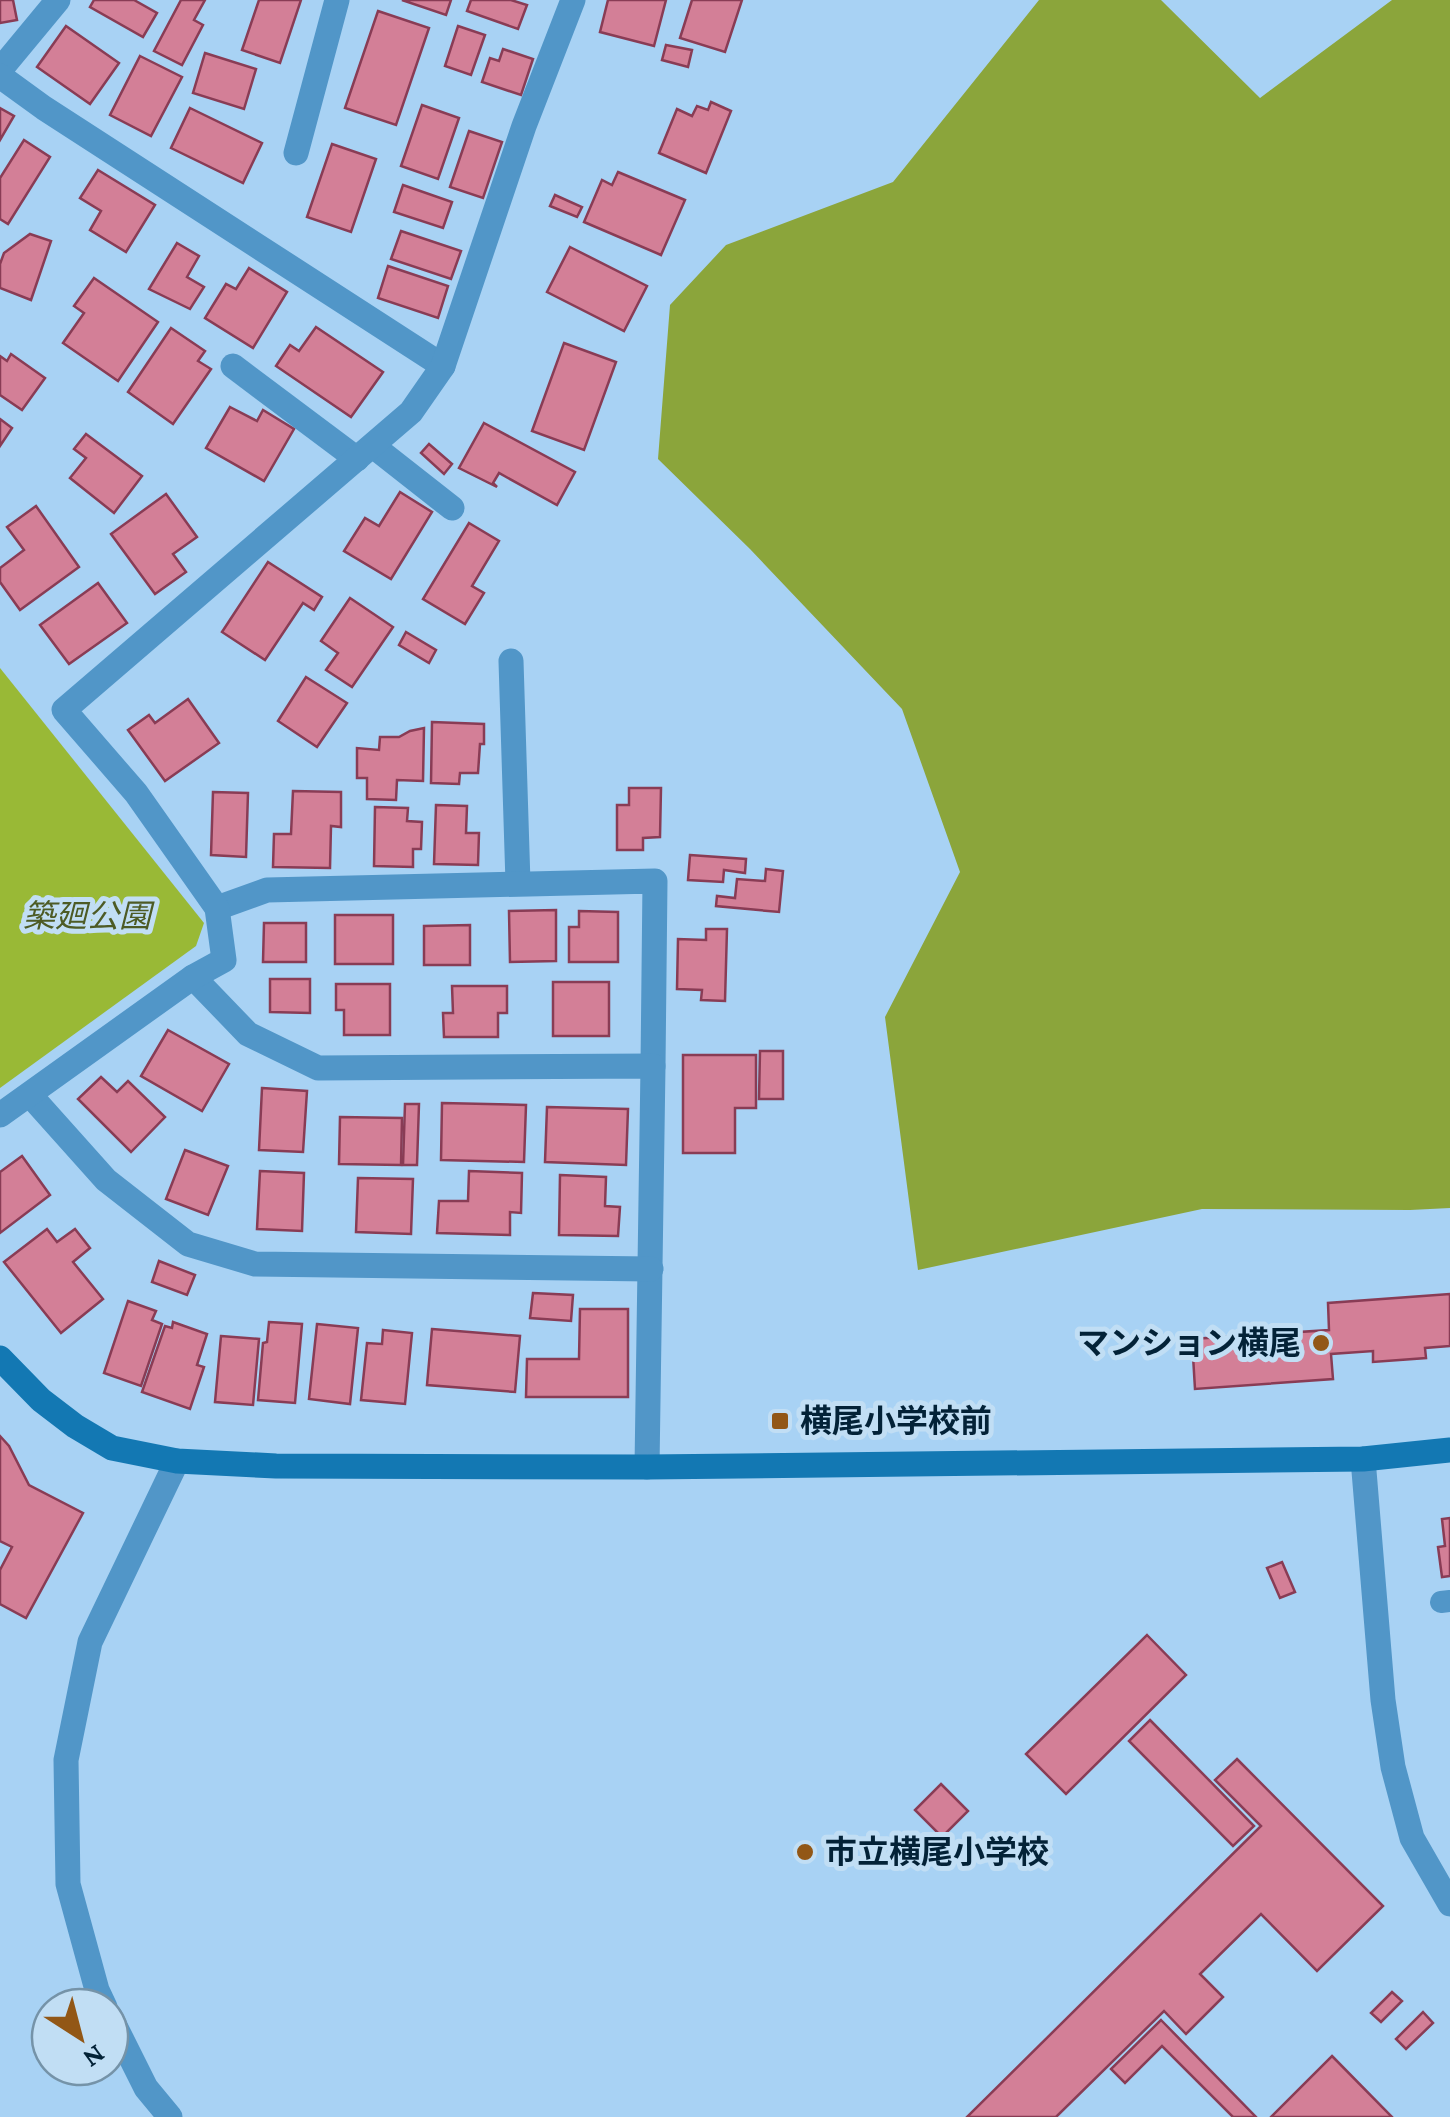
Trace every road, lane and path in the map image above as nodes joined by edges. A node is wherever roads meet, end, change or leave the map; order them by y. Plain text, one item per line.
1 (58, 0) edge
2 (337, 0) edge
3 (572, 0) edge
4 (0, 73) edge
5 (296, 153) dead end
6 (233, 366) dead end
7 (444, 366) junction
8 (365, 452) junction
9 (452, 508) dead end
10 (511, 661) dead end
11 (518, 883) junction
12 (217, 908) junction
13 (193, 977) junction
14 (652, 1066) junction
15 (30, 1095) junction
16 (0, 1116) edge
17 (652, 1269) junction
18 (0, 1358) edge
19 (1450, 1450) edge
20 (1363, 1459) junction
21 (177, 1460) junction
22 (648, 1466) junction
23 (1450, 1904) edge
24 (96, 1987) edge
25 (130, 2056) edge
26 (170, 2117) edge

1 - 4 street
2 - 5 street
3 - 7 street
4 - 7 street
6 - 8 street
7 - 8 street
8 - 9 street
8 - 12 street
10 - 11 street
11 - 12 street
11 - 14 street
12 - 13 street
13 - 14 street
13 - 15 street
14 - 17 street
15 - 16 street
15 - 17 street
17 - 22 street
18 - 21 street
19 - 20 street
20 - 22 street
20 - 23 street
21 - 22 street
21 - 24 street
25 - 26 street

